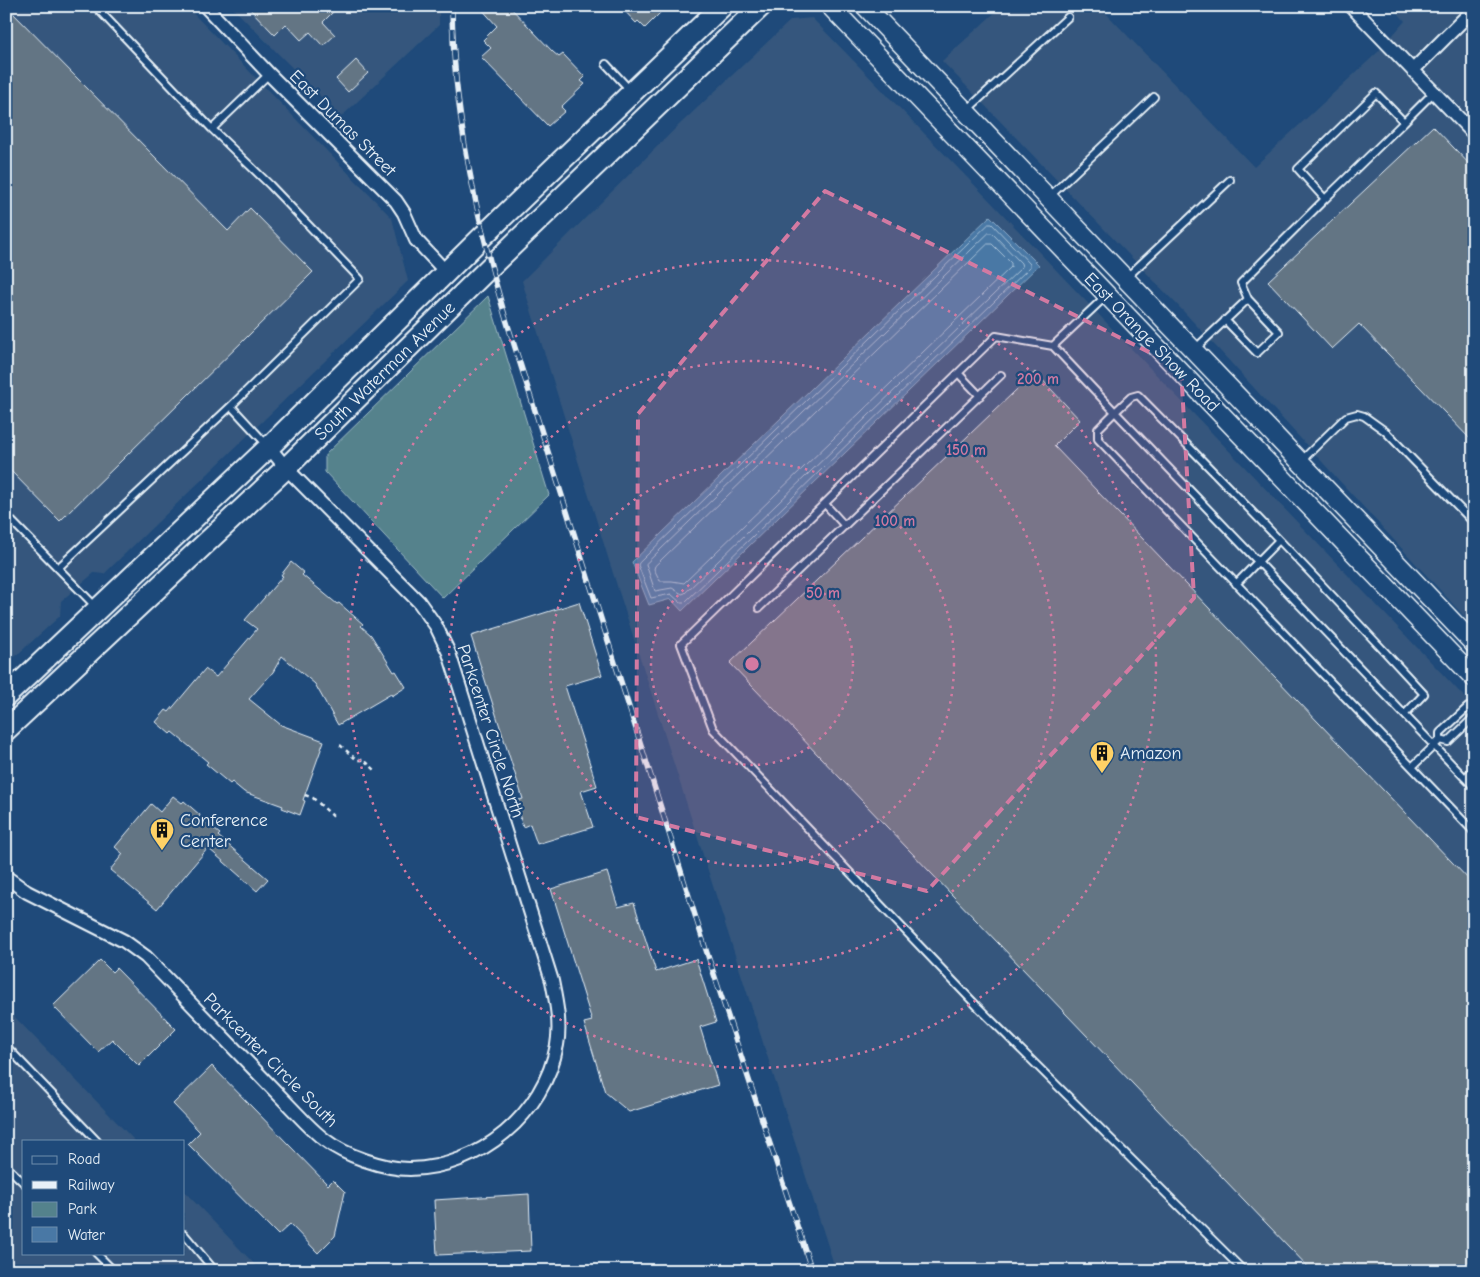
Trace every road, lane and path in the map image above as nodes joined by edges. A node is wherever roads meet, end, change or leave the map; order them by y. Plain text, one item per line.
1 (95, 6) edge
2 (205, 6) edge
3 (722, 6) edge
4 (761, 6) edge
5 (830, 6) edge
6 (865, 6) edge
7 (1352, 6) edge
8 (1474, 10) edge
9 (1068, 17) dead end
10 (606, 64) dead end
11 (1413, 70) junction
12 (269, 74) junction
13 (633, 92) junction
14 (1434, 92) junction
15 (1154, 97) dead end
16 (966, 112) junction
17 (1404, 122) junction
18 (212, 129) junction
19 (1474, 134) edge
20 (1230, 180) dead end
21 (1048, 198) junction
22 (1325, 200) junction
23 (446, 272) junction
24 (1125, 279) junction
25 (1107, 296) junction
26 (1248, 299) junction
27 (1225, 320) junction
28 (1053, 346) junction
29 (1194, 350) junction
30 (958, 373) junction
31 (1001, 375) dead end
32 (980, 396) junction
33 (232, 406) junction
34 (1115, 412) junction
35 (268, 447) junction
36 (1300, 462) junction
37 (286, 468) junction
38 (824, 504) junction
39 (6, 515) edge
40 (1474, 523) edge
41 (845, 526) junction
42 (1279, 540) junction
43 (1259, 561) junction
44 (58, 568) junction
45 (1236, 584) junction
46 (759, 608) dead end
47 (99, 609) junction
48 (1474, 644) edge
49 (1474, 678) edge
50 (6, 696) edge
51 (1474, 705) edge
52 (1405, 714) junction
53 (1474, 717) edge
54 (6, 730) edge
55 (1438, 740) junction
56 (340, 744) dead end
57 (1412, 767) junction
58 (1474, 769) edge
59 (375, 770) dead end
60 (1465, 778) junction
61 (1474, 787) edge
62 (305, 795) dead end
63 (335, 818) dead end
64 (1474, 832) edge
65 (6, 877) edge
66 (6, 1046) edge
67 (545, 1083) joint
68 (96, 1140) edge
69 (6, 1166) edge
70 (22, 1181) edge
71 (185, 1235) edge
72 (97, 1254) edge
73 (114, 1271) edge
74 (215, 1271) edge
75 (1244, 1271) edge

1 - 18 lane
2 - 12 street, East Dumas Street
3 - 13 main road, South Waterman Avenue
4 - 37 main road, South Waterman Avenue
5 - 25 main road, East Orange Show Road
6 - 16 main road, East Orange Show Road
7 - 11 street
8 - 11 street
9 - 16 lane
10 - 13 lane
11 - 14 street
12 - 18 lane
12 - 23 street, East Dumas Street
13 - 23 main road, South Waterman Avenue
14 - 17 lane
14 - 19 street
15 - 21 lane
16 - 21 main road, East Orange Show Road
17 - 22 lane
17 - 22 lane
18 - 33 lane
20 - 24 lane
21 - 24 main road, East Orange Show Road
22 - 26 lane
23 - 35 main road, South Waterman Avenue
24 - 25 main road
24 - 29 main road, East Orange Show Road
25 - 28 lane
25 - 49 main road, East Orange Show Road
26 - 27 lane
26 - 27 lane
27 - 29 lane
28 - 30 lane
28 - 34 lane
29 - 36 main road, East Orange Show Road
30 - 32 lane
30 - 38 lane
31 - 32 lane
32 - 41 lane
33 - 35 lane
33 - 44 lane
34 - 42 lane
34 - 43 lane
34 - 45 lane
35 - 37 street, Parkcenter Circle North
35 - 47 main road, South Waterman Avenue
36 - 40 lane
36 - 48 main road, East Orange Show Road
37 - 54 main road, South Waterman Avenue
37 - 67 street, Parkcenter Circle North
38 - 41 lane
38 - 75 lane
39 - 44 lane
41 - 46 lane
42 - 43 lane
42 - 52 lane
43 - 45 lane
43 - 52 lane
44 - 47 lane
45 - 57 lane
47 - 50 main road, South Waterman Avenue
51 - 55 lane
52 - 55 lane
53 - 55 lane
55 - 57 lane
55 - 60 lane
56 - 59 path
57 - 64 lane
58 - 60 lane
60 - 61 lane
62 - 63 path
65 - 67 street, Parkcenter Circle South
66 - 68 lane
69 - 70 lane
71 - 74 lane
72 - 73 lane

